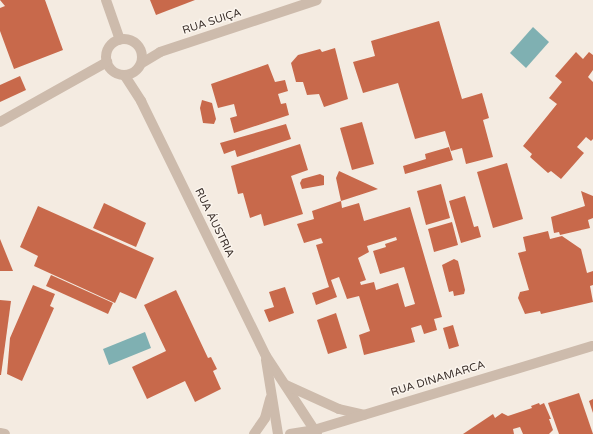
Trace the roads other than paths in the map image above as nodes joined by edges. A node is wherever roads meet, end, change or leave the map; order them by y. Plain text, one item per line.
1 (106, 0) edge
2 (317, 0) edge
3 (120, 40) junction
4 (142, 51) junction
5 (160, 52) junction
6 (142, 63) junction
7 (109, 66) junction
8 (129, 74) junction
9 (0, 122) edge
10 (593, 346) edge
11 (266, 356) junction
12 (285, 385) junction
13 (271, 393) junction
14 (364, 415) junction
15 (316, 432) edge
16 (0, 433) edge
17 (6, 434) edge
18 (254, 434) edge
19 (278, 434) edge
20 (290, 434) edge

1 - 3 street
2 - 5 street, RUA SUIÇA
3 - 4 street
3 - 7 street
4 - 5 street, RUA SUIÇA
4 - 6 street
5 - 6 street, RUA SUIÇA
6 - 8 street
7 - 8 street
7 - 9 street
8 - 11 street, RUA ÁUSTRIA
10 - 14 street, RUA DINAMARCA
11 - 12 street, RUA ÁUSTRIA
11 - 13 street, RUA ÁUSTRIA
12 - 14 street
12 - 15 street, RUA ÁUSTRIA
13 - 18 street
13 - 19 street, RUA ÁUSTRIA
14 - 15 street, RUA DINAMARCA
15 - 20 street, RUA DINAMARCA
16 - 17 street

